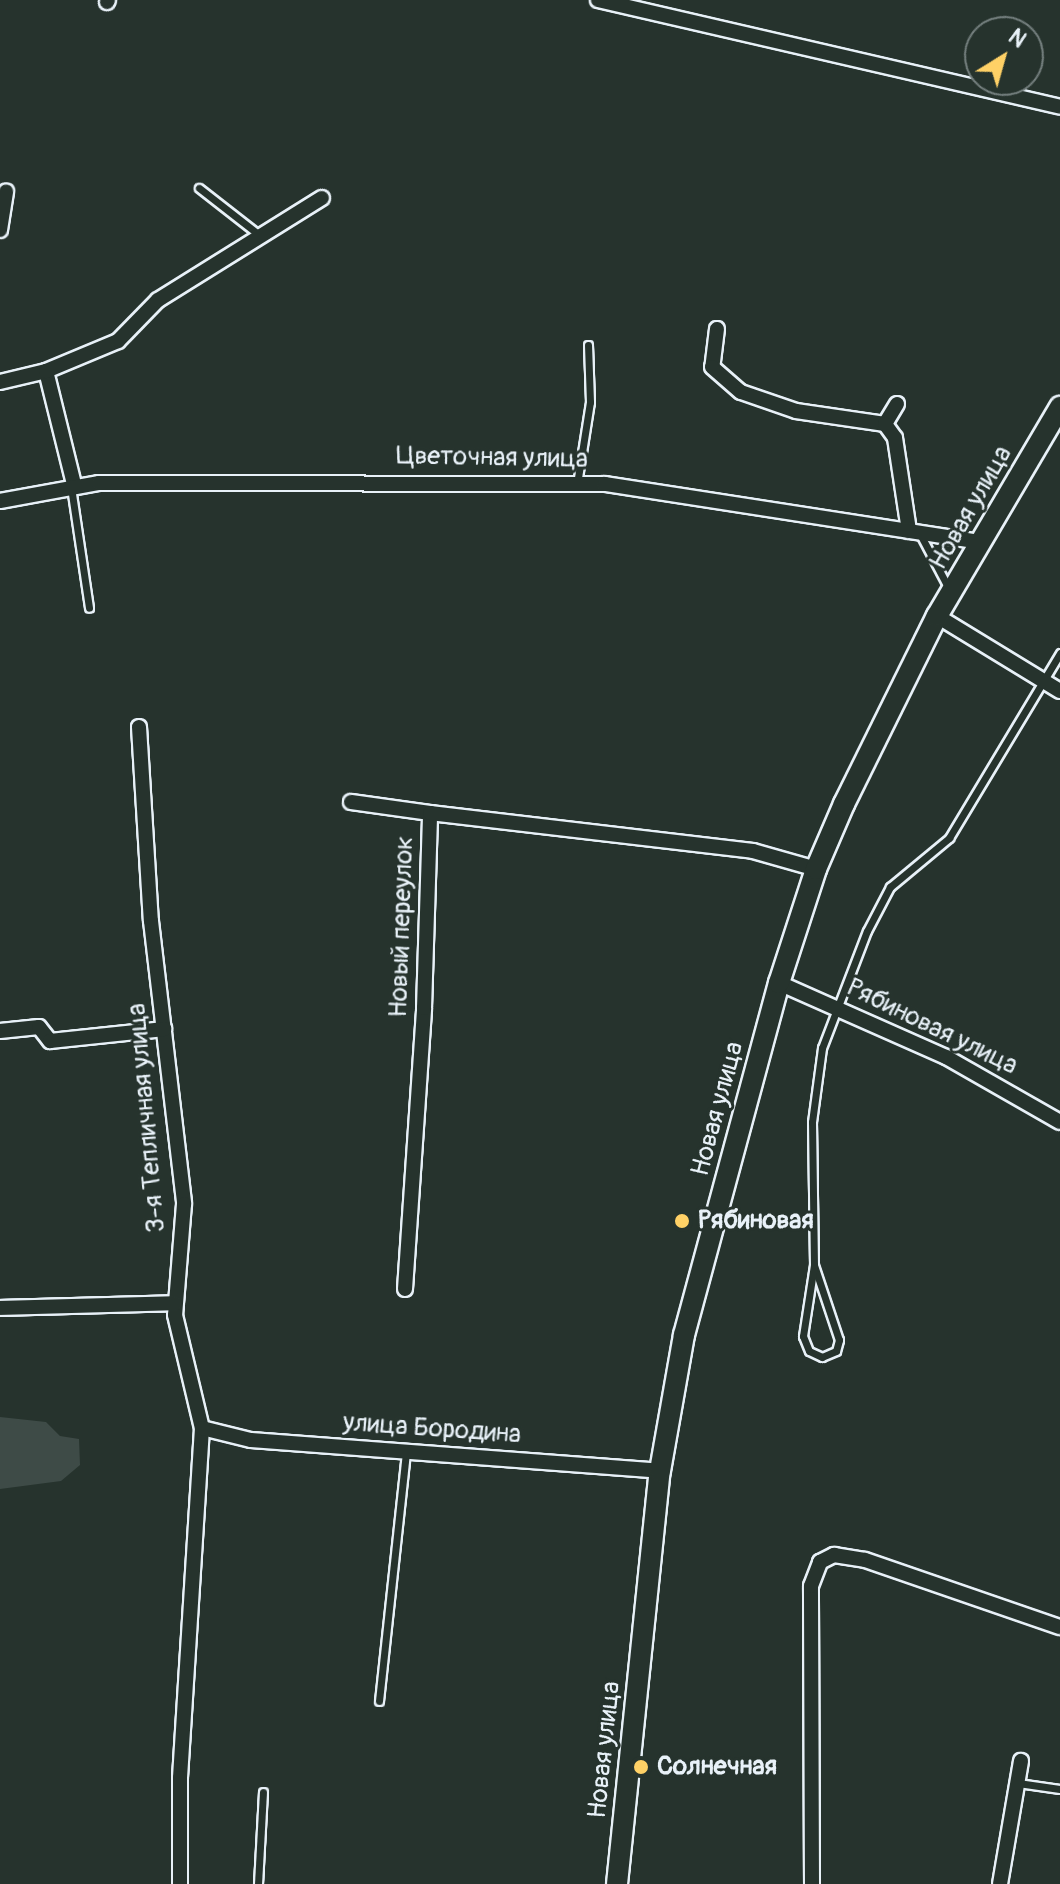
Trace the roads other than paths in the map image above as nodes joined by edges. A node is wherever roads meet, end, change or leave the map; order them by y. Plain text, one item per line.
1 (598, 0) edge
2 (1060, 107) edge
3 (199, 188) dead end
4 (6, 191) dead end
5 (322, 198) dead end
6 (0, 230) edge
7 (258, 234) junction
8 (717, 329) dead end
9 (588, 345) dead end
10 (46, 371) junction
11 (0, 382) edge
12 (897, 404) dead end
13 (1060, 407) edge
14 (885, 424) junction
15 (577, 484) junction
16 (72, 485) junction
17 (0, 501) edge
18 (914, 532) junction
19 (981, 542) junction
20 (951, 593) junction
21 (89, 608) dead end
22 (937, 616) junction
23 (1060, 653) edge
24 (1045, 682) junction
25 (1060, 691) edge
26 (139, 727) dead end
27 (351, 802) dead end
28 (430, 813) junction
29 (816, 869) junction
30 (779, 983) junction
31 (839, 1009) junction
32 (164, 1029) junction
33 (0, 1031) edge
34 (1060, 1122) edge
35 (814, 1265) junction
36 (405, 1289) dead end
37 (175, 1303) junction
38 (0, 1308) edge
39 (202, 1428) junction
40 (406, 1452) junction
41 (660, 1471) junction
42 (1060, 1627) edge
43 (379, 1701) dead end
44 (1021, 1761) dead end
45 (1018, 1783) junction
46 (1060, 1789) edge
47 (263, 1792) dead end
48 (180, 1884) edge
49 (258, 1884) edge
50 (617, 1884) edge
51 (812, 1884) edge
52 (1000, 1884) edge

1 - 2 street
3 - 7 lane
4 - 6 street
5 - 7 street
7 - 10 street
8 - 14 street
9 - 15 lane
10 - 11 street
10 - 16 street
12 - 14 street
13 - 19 main road, Новая улица
14 - 18 street
15 - 16 street, Цветочная улица
15 - 18 street, Цветочная улица
16 - 17 street, Цветочная улица
16 - 21 lane
18 - 19 street, Цветочная улица
18 - 20 lane
19 - 20 main road, Новая улица
20 - 22 main road, Новая улица
22 - 24 street
22 - 29 main road, Новая улица
23 - 24 lane
24 - 25 street
24 - 31 lane
26 - 32 street, 3-я Тепличная улица
27 - 28 street
28 - 29 street, Новый переулок
28 - 36 street, Новый переулок
29 - 30 main road, Новая улица
30 - 31 street, Рябиновая улица
30 - 41 main road, Новая улица
31 - 34 street, Рябиновая улица
31 - 35 lane
32 - 33 street
32 - 37 street, 3-я Тепличная улица
35 - 35 lane
37 - 38 street
37 - 39 street, 3-я Тепличная улица
39 - 40 street, улица Бородина
39 - 48 street, 3-я Тепличная улица
40 - 41 street, улица Бородина
40 - 43 lane
41 - 50 main road, Новая улица
42 - 51 street
44 - 45 street
45 - 46 lane
45 - 52 street
47 - 49 lane

